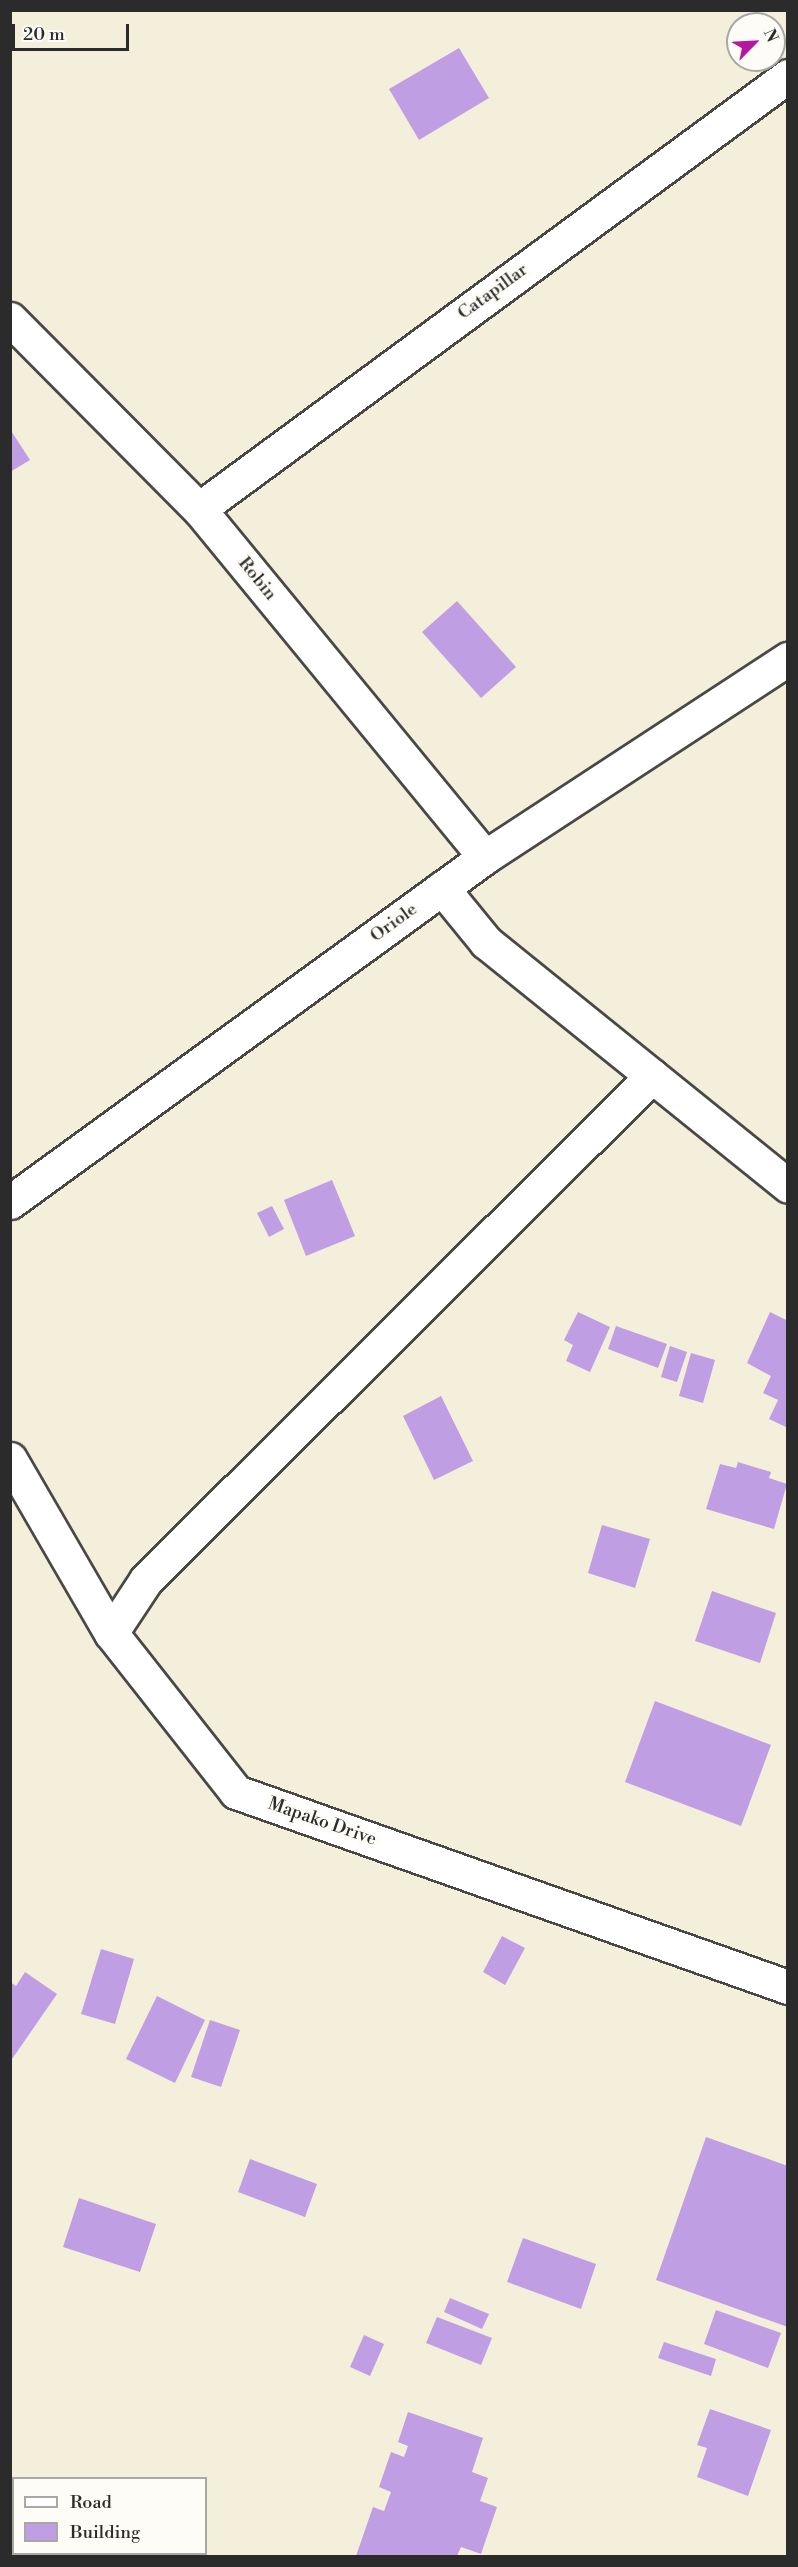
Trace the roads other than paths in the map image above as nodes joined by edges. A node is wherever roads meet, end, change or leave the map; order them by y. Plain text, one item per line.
1 (788, 76) edge
2 (10, 319) edge
3 (199, 509) junction
4 (788, 659) edge
5 (485, 857) junction
6 (442, 888) junction
7 (652, 1076) junction
8 (788, 1186) edge
9 (10, 1202) edge
10 (10, 1459) edge
11 (111, 1633) junction
12 (788, 1987) edge

1 - 3 street, Catapillar
2 - 3 street, Robin
3 - 5 street, Robin
4 - 5 street, Oriole
5 - 6 street, Oriole
6 - 7 street
6 - 9 street, Oriole
7 - 8 street
7 - 11 street
10 - 11 street, Mapako Drive
11 - 12 street, Mapako Drive

